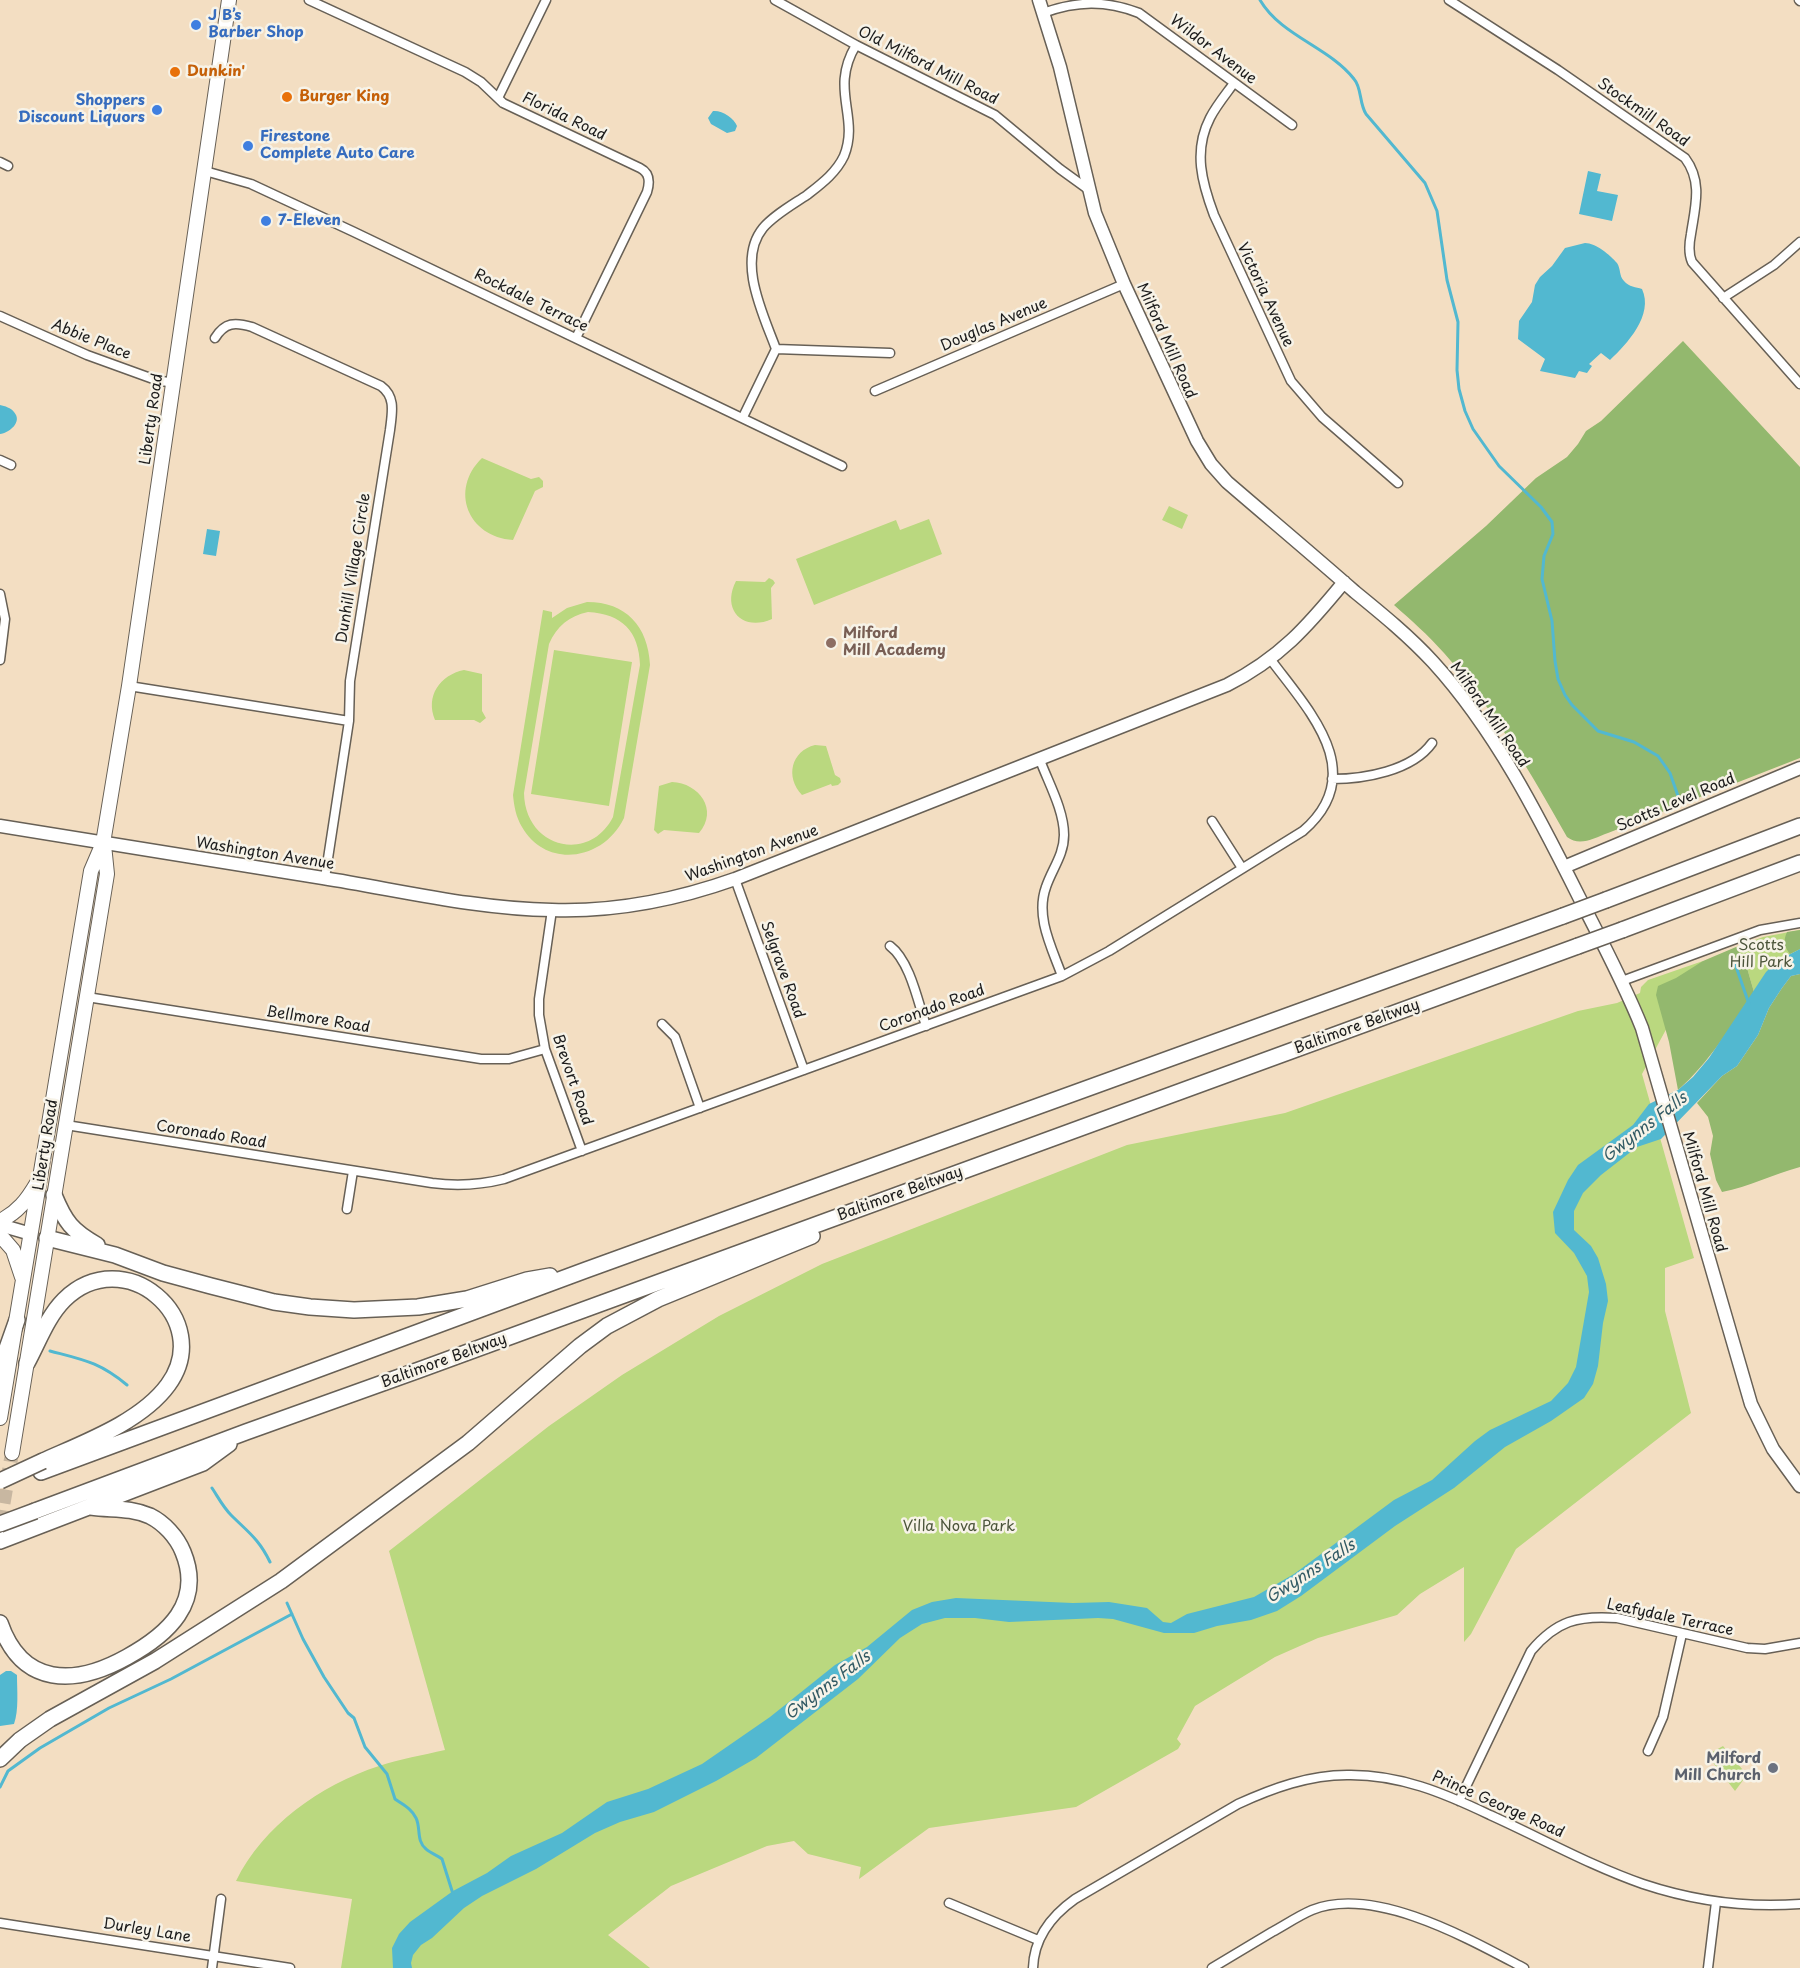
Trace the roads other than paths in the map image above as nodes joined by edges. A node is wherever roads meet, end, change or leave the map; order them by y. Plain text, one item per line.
1 (230, 0) edge
2 (309, 0) edge
3 (546, 0) edge
4 (775, 0) edge
5 (1039, 0) edge
6 (1449, 0) edge
7 (1043, 13) junction
8 (856, 45) junction
9 (1234, 83) junction
10 (498, 98) junction
11 (1292, 125) dead end
12 (205, 171) junction
13 (1089, 190) junction
14 (1800, 242) edge
15 (1124, 284) junction
16 (1723, 298) junction
17 (0, 316) edge
18 (215, 338) dead end
19 (576, 338) junction
20 (776, 349) junction
21 (890, 353) dead end
22 (174, 383) junction
23 (1800, 384) edge
24 (875, 391) dead end
25 (743, 417) junction
26 (0, 460) edge
27 (11, 465) dead end
28 (842, 466) dead end
29 (1398, 483) dead end
30 (1344, 582) junction
31 (0, 594) edge
32 (0, 660) edge
33 (1271, 660) junction
34 (129, 686) junction
35 (349, 722) junction
36 (1432, 743) dead end
37 (1040, 760) junction
38 (1800, 768) edge
39 (1332, 779) junction
40 (1212, 821) dead end
41 (0, 826) edge
42 (1800, 826) edge
43 (103, 843) junction
44 (1800, 863) edge
45 (1564, 867) junction
46 (1242, 868) junction
47 (325, 878) junction
48 (735, 879) junction
49 (552, 910) junction
50 (1800, 923) edge
51 (890, 946) dead end
52 (1062, 976) junction
53 (1622, 981) junction
54 (87, 997) junction
55 (662, 1024) dead end
56 (926, 1026) junction
57 (545, 1049) junction
58 (804, 1070) junction
59 (700, 1108) junction
60 (66, 1125) junction
61 (582, 1151) junction
62 (982, 1164) junction
63 (353, 1171) junction
64 (41, 1176) junction
65 (54, 1196) junction
66 (347, 1209) dead end
67 (0, 1223) edge
68 (31, 1234) junction
69 (0, 1235) edge
70 (47, 1238) junction
71 (115, 1255) junction
72 (586, 1270) junction
73 (23, 1282) junction
74 (17, 1320) junction
75 (27, 1363) junction
76 (0, 1368) edge
77 (0, 1418) edge
78 (246, 1432) junction
79 (12, 1453) tunnel mouth
80 (42, 1466) junction
81 (1798, 1480) edge
82 (0, 1481) edge
83 (0, 1487) edge
84 (91, 1507) junction
85 (0, 1524) edge
86 (0, 1541) edge
87 (0, 1623) edge
88 (1682, 1634) junction
89 (1800, 1643) edge
90 (1648, 1751) dead end
91 (0, 1759) edge
92 (1459, 1801) junction
93 (221, 1899) dead end
94 (1716, 1902) junction
95 (950, 1904) dead end
96 (1800, 1904) edge
97 (0, 1923) edge
98 (1038, 1940) junction
99 (214, 1955) junction
100 (212, 1968) edge
101 (290, 1968) edge
102 (1033, 1968) edge
103 (1212, 1968) edge
104 (1524, 1968) edge
105 (1708, 1968) edge

1 - 12 main road, Liberty Road
2 - 10 street, Florida Road
3 - 10 street
4 - 8 street, Old Milford Mill Road
5 - 7 main road, Milford Mill Road
6 - 16 street, Stockmill Road
7 - 9 street, Wildor Avenue
7 - 13 main road, Milford Mill Road
8 - 13 street, Old Milford Mill Road
8 - 20 street
9 - 11 street, Wildor Avenue
9 - 29 street, Victoria Avenue
10 - 19 street, Florida Road
12 - 19 street, Rockdale Terrace
12 - 22 main road, Liberty Road
13 - 15 main road, Milford Mill Road
14 - 16 street
15 - 24 street, Douglas Avenue
15 - 30 main road, Milford Mill Road
16 - 23 street, Stockmill Road
17 - 22 street, Abbie Place
18 - 35 street, Dunhill Village Circle
19 - 25 street, Rockdale Terrace
20 - 21 street
20 - 25 street
22 - 34 main road, Liberty Road
25 - 28 street, Rockdale Terrace
26 - 27 street
30 - 33 main road, Washington Avenue
30 - 45 main road, Milford Mill Road
31 - 32 street
33 - 37 main road, Washington Avenue
33 - 39 street, Coronado Road
34 - 35 street
34 - 43 main road, Liberty Road
35 - 47 street
36 - 39 street
37 - 48 main road, Washington Avenue
37 - 52 street
38 - 45 main road, Scotts Level Road
39 - 46 street, Coronado Road
40 - 46 street
41 - 43 main road, Washington Avenue
42 - 72 highway, bridge
43 - 47 main road, Washington Avenue
43 - 54 main road, Liberty Road
43 - 64 main road, Liberty Road
44 - 62 highway, Baltimore Beltway, bridge
45 - 53 main road, Milford Mill Road
46 - 52 street, Coronado Road
47 - 49 main road, Washington Avenue
48 - 49 main road, Washington Avenue
48 - 58 street, Selgrave Road
49 - 57 street, Brevort Road
50 - 53 street
51 - 56 street
52 - 56 street, Coronado Road
53 - 81 main road, Milford Mill Road
54 - 57 street, Bellmore Road
54 - 60 main road, Liberty Road
55 - 59 street
56 - 58 street, Coronado Road
57 - 61 street, Brevort Road
58 - 59 street, Coronado Road
59 - 61 street, Coronado Road
60 - 63 street, Coronado Road
60 - 65 main road, Liberty Road
61 - 63 street, Coronado Road
62 - 78 highway, Baltimore Beltway
62 - 91 highway
63 - 66 street
64 - 67 main road
64 - 68 main road, Liberty Road
65 - 70 main road, Liberty Road
65 - 71 highway
67 - 68 main road
68 - 70 main road
68 - 73 main road, Liberty Road
69 - 73 main road
70 - 71 highway
70 - 75 main road, Liberty Road
71 - 72 highway
72 - 80 highway
73 - 74 main road, Liberty Road
74 - 76 highway
74 - 77 main road, Liberty Road
75 - 79 main road, Liberty Road
75 - 80 highway
78 - 84 highway
78 - 85 highway, Baltimore Beltway, bridge
80 - 82 highway, bridge
80 - 83 highway
84 - 86 highway
84 - 87 highway
88 - 89 street, Leafydale Terrace
88 - 90 street
88 - 92 street, Leafydale Terrace
92 - 94 street, Prince George Road
92 - 98 street, Prince George Road
93 - 99 street
94 - 96 street, Prince George Road
94 - 105 street
95 - 98 street
97 - 99 street, Durley Lane
98 - 102 street, Prince George Road
99 - 100 street
99 - 101 street, Durley Lane
103 - 104 street

